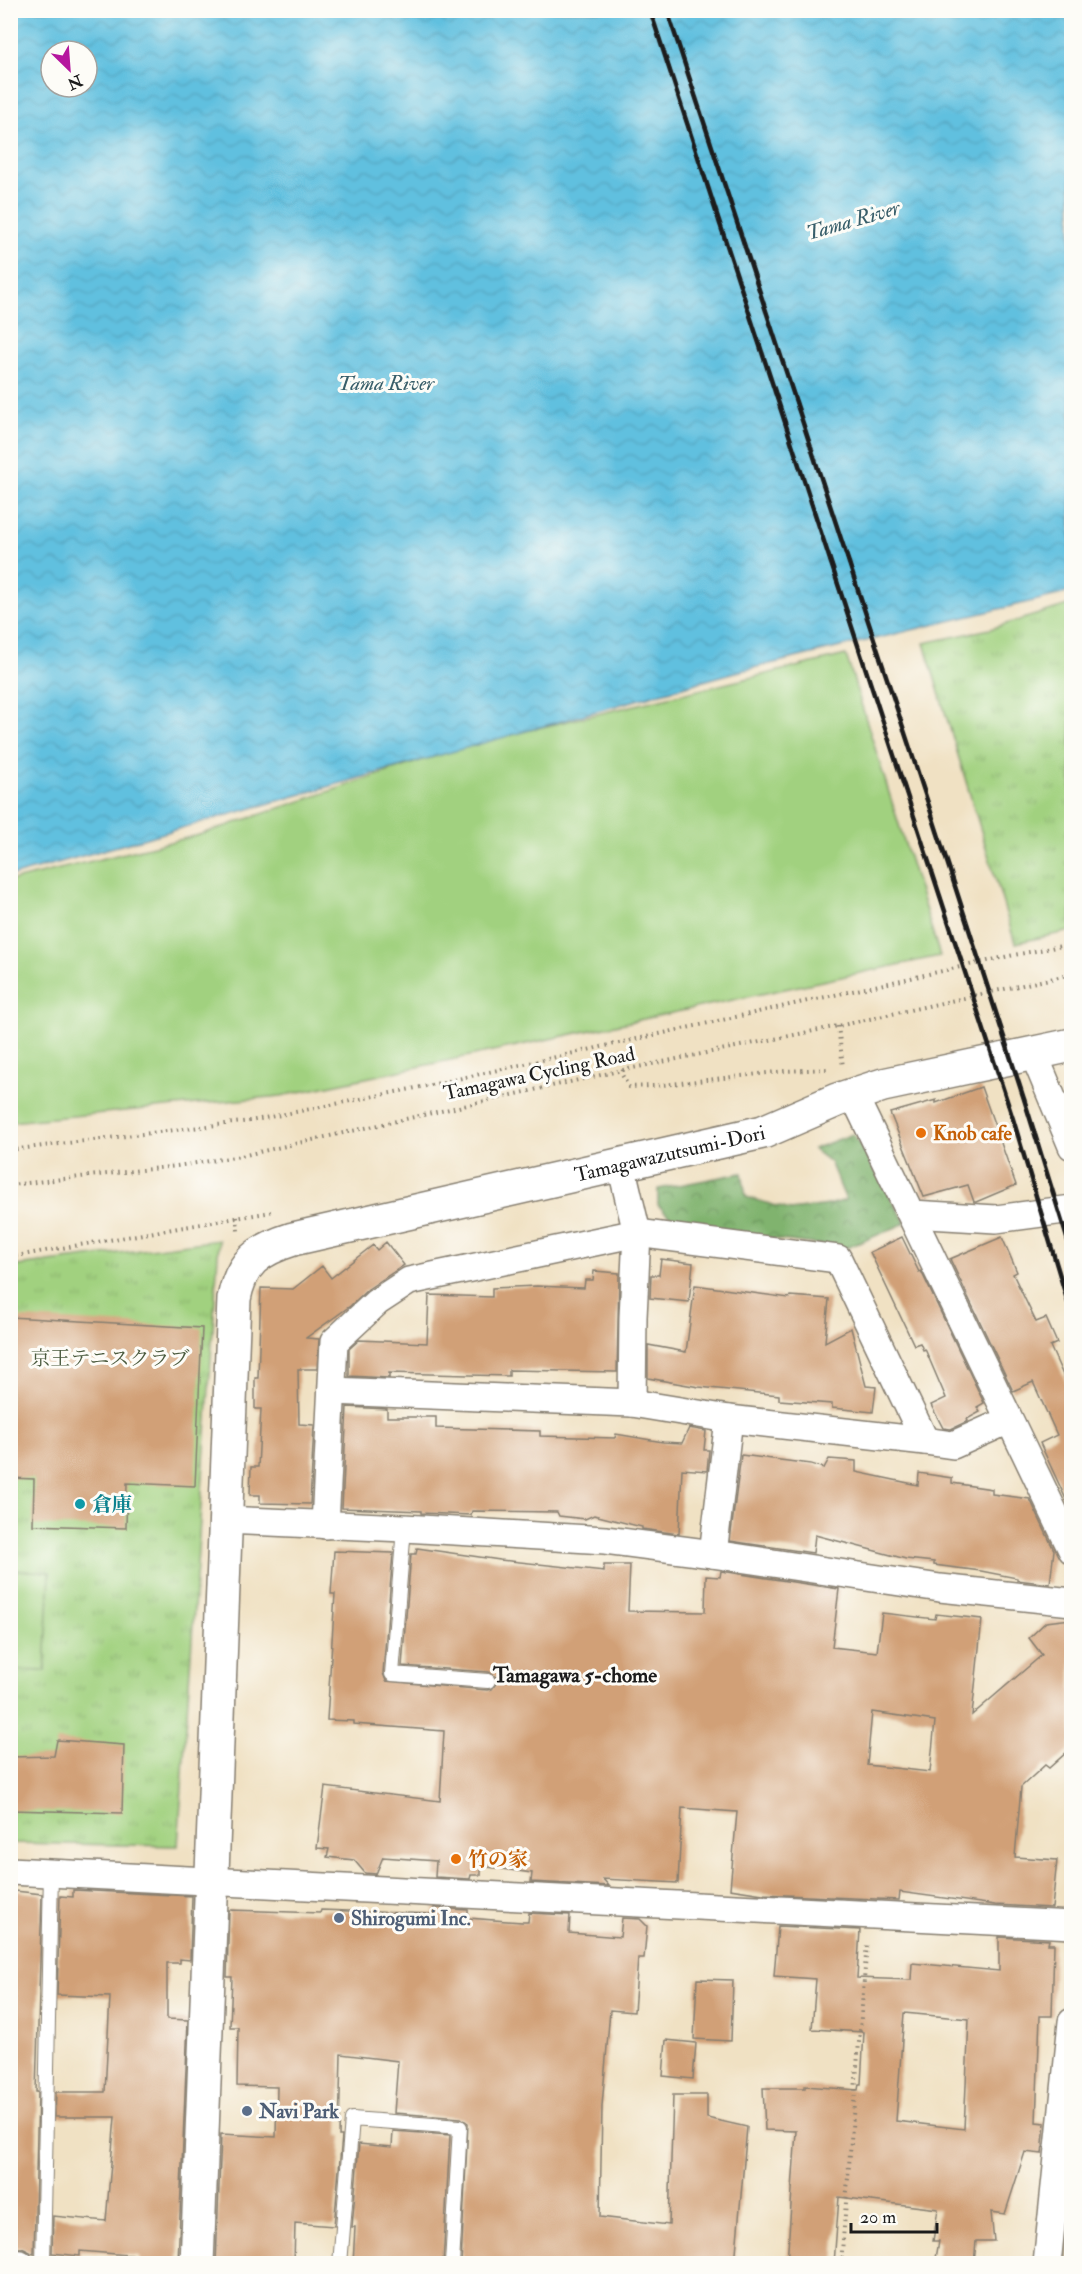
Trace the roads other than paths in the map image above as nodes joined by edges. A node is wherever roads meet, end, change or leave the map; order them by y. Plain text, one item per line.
1 (1071, 1045) edge
2 (1033, 1052) junction
3 (848, 1082) junction
4 (1071, 1146) edge
5 (621, 1165) junction
6 (1071, 1209) edge
7 (912, 1214) junction
8 (637, 1233) junction
9 (332, 1391) junction
10 (632, 1402) junction
11 (729, 1419) junction
12 (1009, 1420) junction
13 (925, 1441) junction
14 (225, 1520) junction
15 (326, 1525) junction
16 (404, 1528) junction
17 (1071, 1550) edge
18 (713, 1554) junction
19 (1071, 1602) edge
20 (488, 1681) dead end
21 (10, 1870) edge
22 (51, 1872) junction
23 (213, 1880) junction
24 (1071, 1925) edge
25 (1071, 2022) edge
26 (1053, 2251) edge
27 (10, 2263) edge
28 (20, 2264) edge
29 (43, 2264) edge
30 (197, 2264) edge
31 (340, 2264) edge
32 (452, 2264) edge

1 - 2 street, Tamagawazutsumi-Dori
2 - 3 street, Tamagawazutsumi-Dori
2 - 4 street
3 - 5 street, Tamagawazutsumi-Dori
3 - 7 street
5 - 8 street
5 - 14 street, Tamagawazutsumi-Dori
6 - 7 street
7 - 12 street
8 - 9 street
8 - 10 street
8 - 13 street
9 - 10 street
9 - 15 street
10 - 11 street
11 - 13 street
11 - 18 street
12 - 13 street
12 - 17 street
14 - 15 street
14 - 23 street, Tamagawazutsumi-Dori
15 - 16 street
16 - 18 street
16 - 20 lane
18 - 19 street
21 - 22 street
22 - 23 street
22 - 29 lane
23 - 24 street
23 - 30 street, Tamagawazutsumi-Dori
25 - 26 street
27 - 28 street
31 - 32 lane

